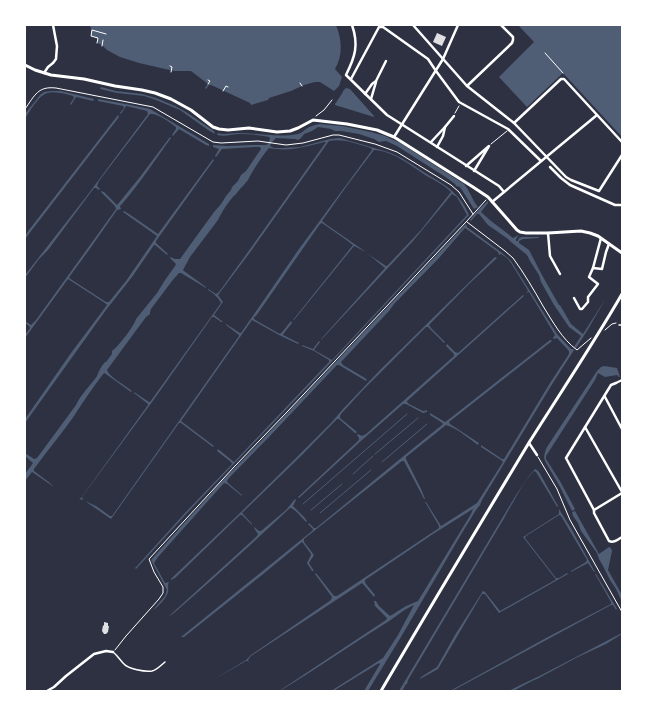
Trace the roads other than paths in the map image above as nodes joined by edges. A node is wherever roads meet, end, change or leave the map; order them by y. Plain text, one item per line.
1 (53, 25) edge
2 (352, 25) edge
3 (458, 25) edge
4 (501, 25) edge
5 (415, 26) edge
6 (443, 59) junction
7 (386, 61) dead end
8 (25, 65) edge
9 (436, 71) junction
10 (44, 73) junction
11 (351, 79) junction
12 (376, 81) junction
13 (467, 86) junction
14 (365, 94) junction
15 (371, 99) junction
16 (597, 114) junction
17 (454, 116) road end
18 (514, 123) junction
19 (402, 124) junction
20 (446, 127) junction
21 (394, 137) junction
22 (431, 142) junction
23 (622, 142) edge
24 (437, 147) junction
25 (622, 156) edge
26 (546, 157) junction
27 (541, 161) junction
28 (466, 166) junction
29 (550, 166) dead end
30 (474, 171) junction
31 (504, 192) junction
32 (492, 202) junction
33 (622, 205) edge
34 (548, 233) junction
35 (600, 238) junction
36 (610, 244) junction
37 (622, 253) edge
38 (594, 268) junction
39 (560, 274) dead end
40 (622, 294) edge
41 (574, 298) dead end
42 (621, 381) edge
43 (616, 383) joint
44 (604, 396) junction
45 (585, 427) junction
46 (622, 429) edge
47 (529, 443) junction
48 (537, 454) road end
49 (622, 493) edge
50 (594, 510) junction
51 (622, 537) edge
52 (113, 652) joint
53 (165, 662) dead end
54 (54, 686) junction
55 (47, 691) edge
56 (54, 691) edge
57 (381, 691) edge

1 - 10 street
2 - 11 street
3 - 6 street
4 - 13 street
5 - 6 street
6 - 9 street
6 - 13 street
7 - 12 street
8 - 10 street
9 - 11 street
9 - 19 street
9 - 27 street
10 - 21 street
11 - 14 street
12 - 14 street
12 - 15 street
13 - 18 street
14 - 15 street
15 - 19 street
16 - 18 street
16 - 23 street
16 - 26 street
17 - 20 street
18 - 26 street
19 - 21 street
19 - 22 street
20 - 22 street
20 - 24 street
21 - 32 street
22 - 24 street
24 - 28 street
25 - 26 street
26 - 27 street
27 - 31 street
28 - 30 street
28 - 30 street
29 - 33 street
30 - 31 street
31 - 32 street
32 - 34 street
34 - 35 street
34 - 39 street
35 - 36 street
35 - 38 street
36 - 37 street
36 - 38 street
38 - 41 street
40 - 47 street
42 - 43 street
43 - 44 street
44 - 45 street
44 - 46 street
45 - 49 street
45 - 50 street
47 - 48 street
47 - 57 street
49 - 50 street
50 - 51 street
52 - 53 lane
52 - 54 street
54 - 55 street
54 - 56 street

